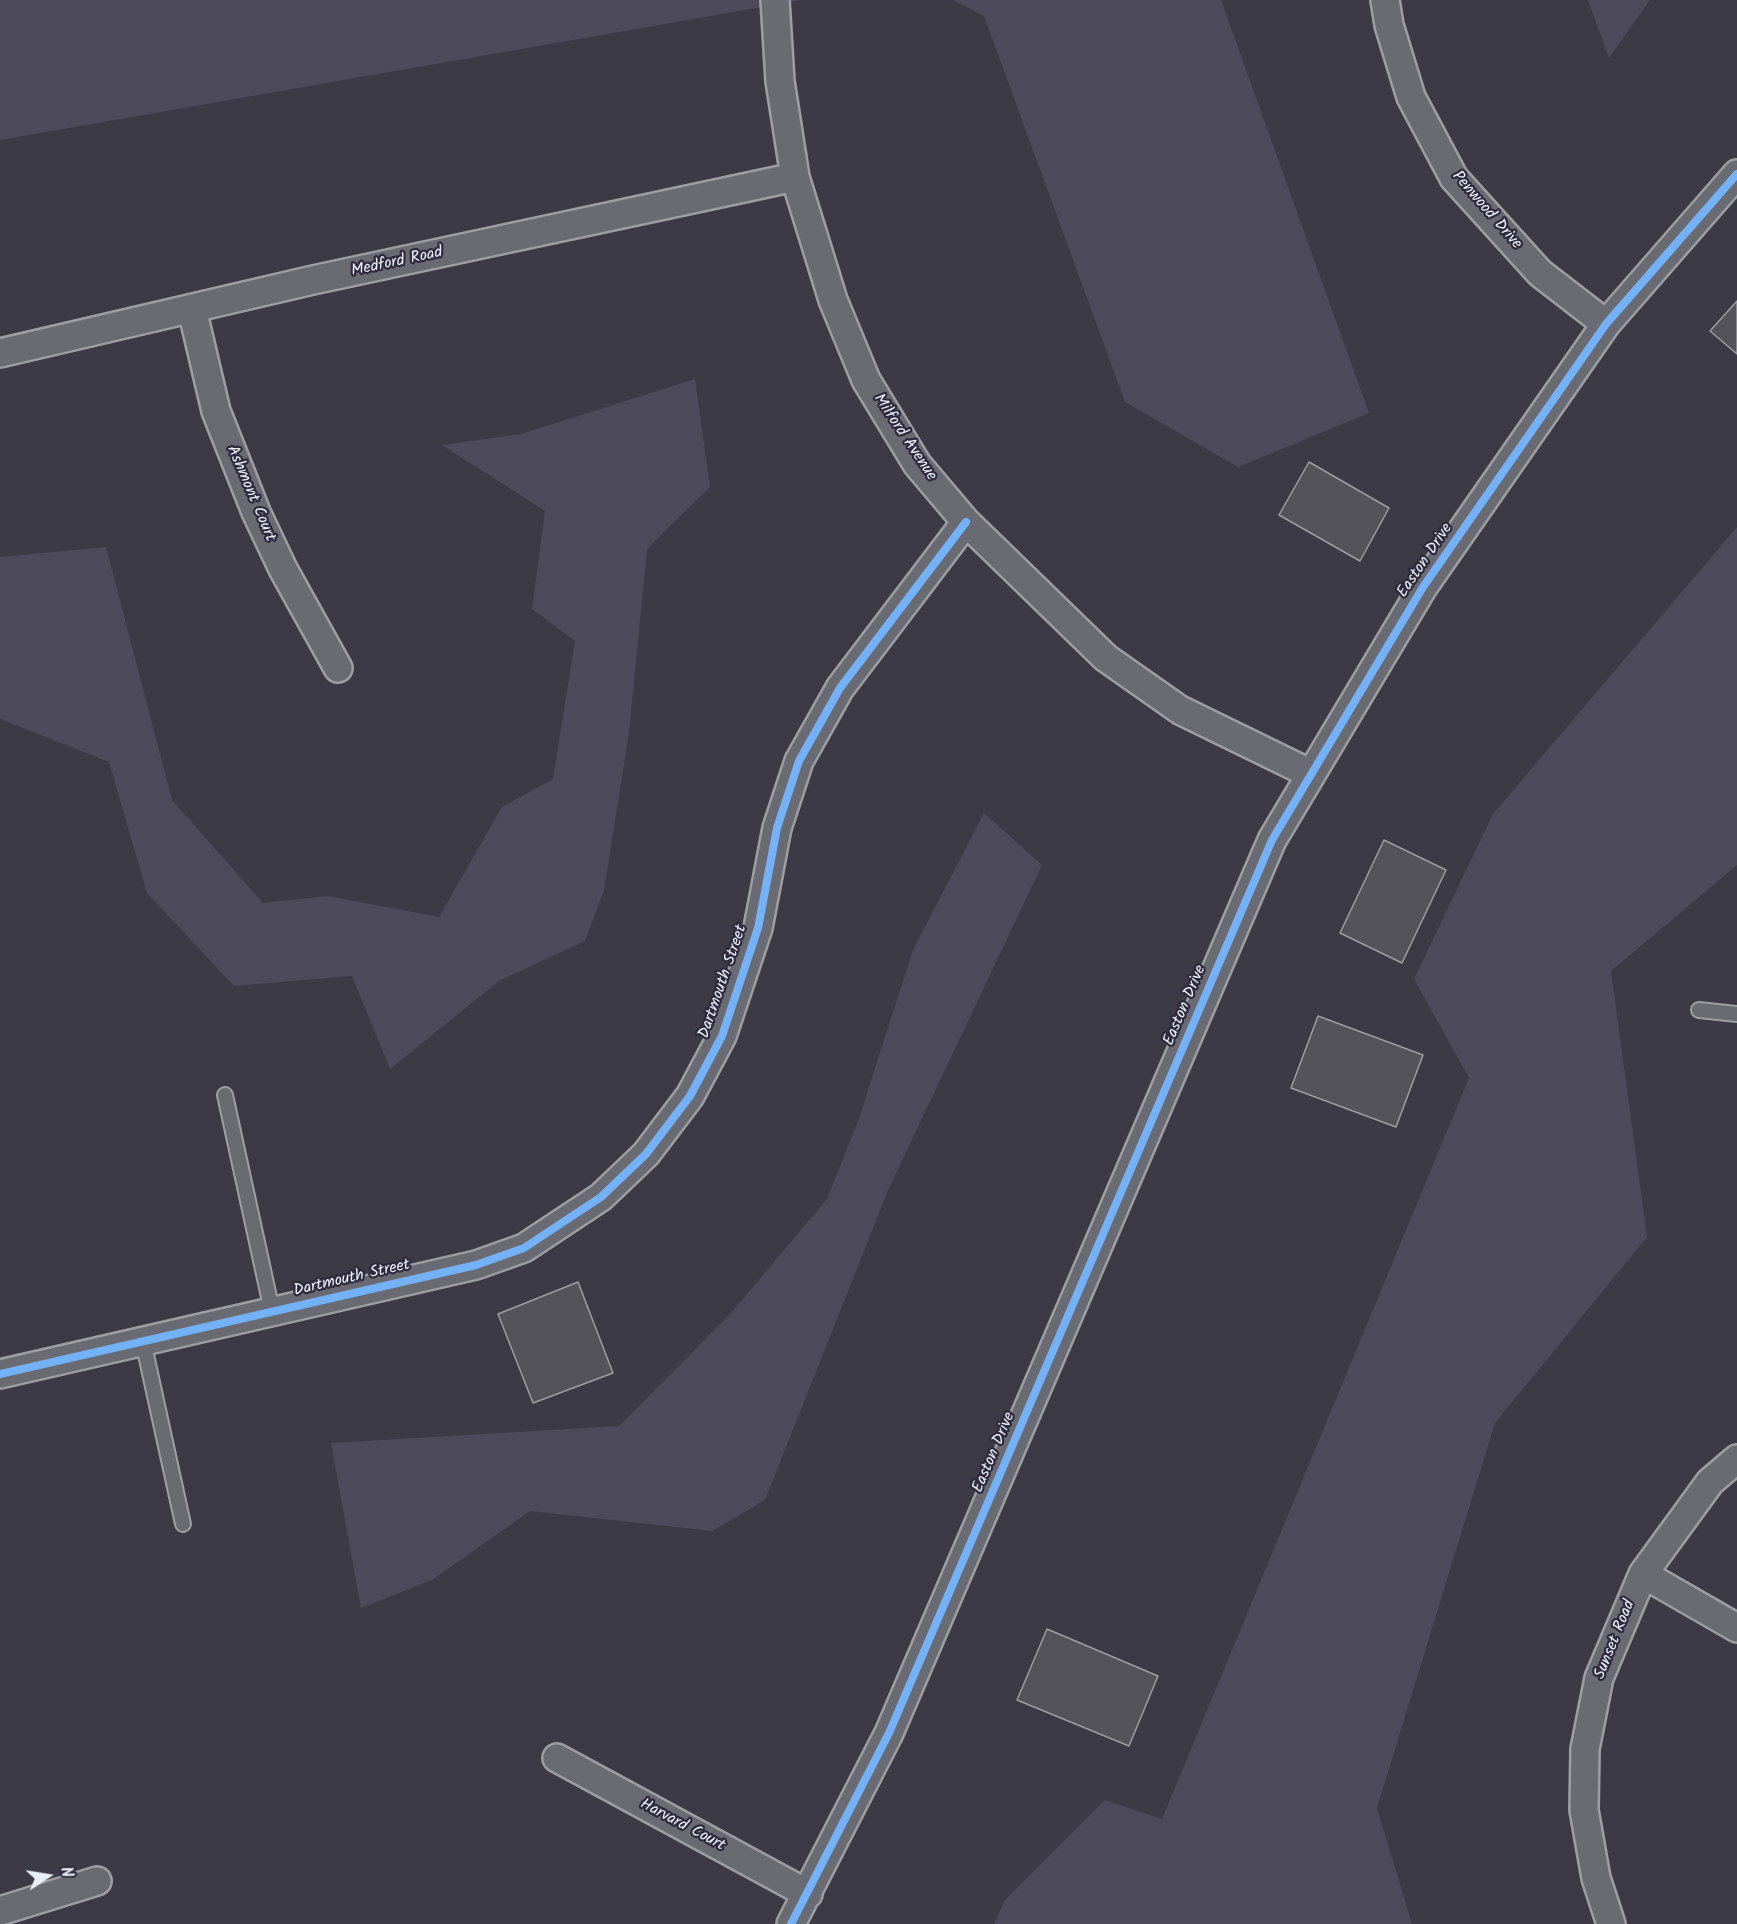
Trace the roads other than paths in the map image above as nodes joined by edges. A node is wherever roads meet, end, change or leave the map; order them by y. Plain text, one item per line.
1 (775, 0) edge
2 (1385, 0) edge
3 (1737, 174) edge
4 (795, 177) junction
5 (192, 309) junction
6 (1606, 324) junction
7 (0, 353) edge
8 (966, 522) junction
9 (338, 668) dead end
10 (1311, 774) junction
11 (1699, 1010) dead end
12 (1737, 1014) edge
13 (225, 1095) dead end
14 (272, 1311) junction
15 (143, 1341) junction
16 (0, 1374) edge
17 (1737, 1459) edge
18 (183, 1524) dead end
19 (1643, 1575) junction
20 (1737, 1628) edge
21 (557, 1758) dead end
22 (97, 1881) dead end
23 (808, 1894) junction
24 (0, 1911) edge
25 (791, 1924) edge
26 (1611, 1924) edge

1 - 4 street, Milford Avenue
2 - 6 street, Penwood Drive
3 - 6 street, Easton Drive
4 - 5 street, Medford Road
4 - 8 street, Milford Avenue
5 - 7 street, Medford Road
5 - 9 street, Ashmont Court
6 - 10 street, Easton Drive
8 - 10 street, Milford Avenue
8 - 14 street, Dartmouth Street
10 - 23 street, Easton Drive
11 - 12 lane
13 - 14 lane
14 - 15 street, Dartmouth Street
15 - 16 street, Dartmouth Street
15 - 18 lane
17 - 19 street, Sunset Road
19 - 20 street
19 - 26 street, Sunset Road
21 - 23 street, Harvard Court
22 - 24 street
23 - 25 street, Easton Drive

